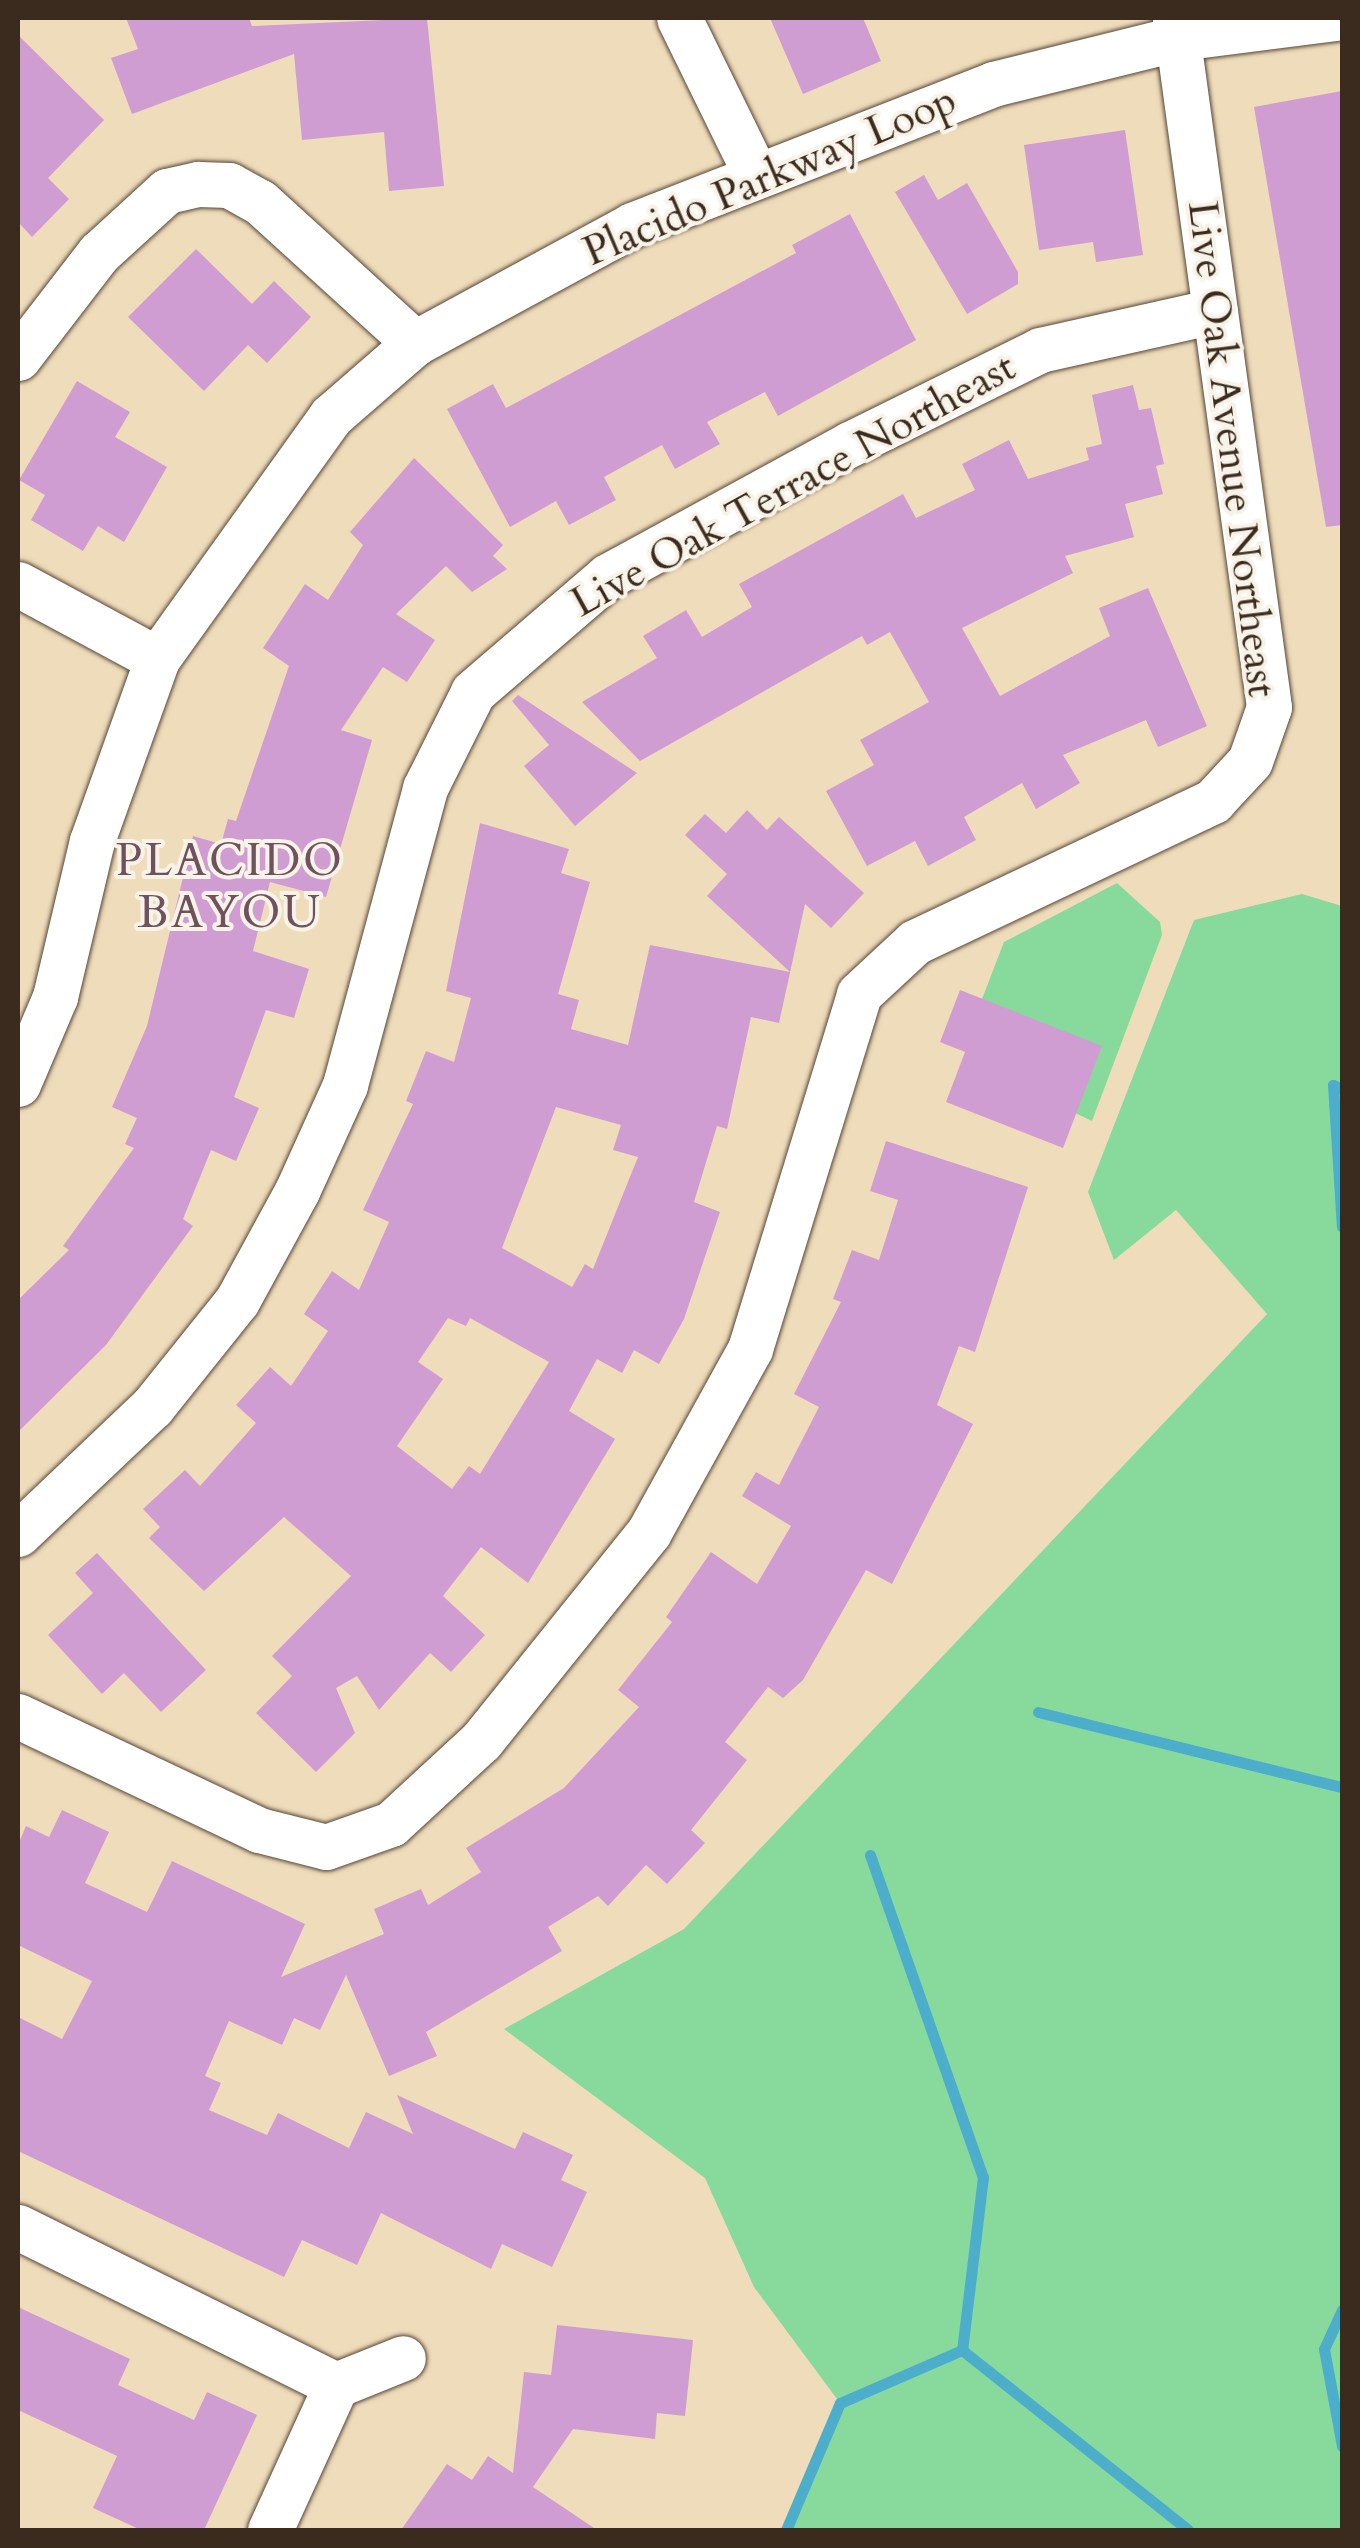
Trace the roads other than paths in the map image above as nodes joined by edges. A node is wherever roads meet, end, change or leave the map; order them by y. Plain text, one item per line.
1 (679, 18) edge
2 (1336, 18) edge
3 (1177, 28) edge
4 (754, 173) junction
5 (1215, 311) junction
6 (415, 343) junction
7 (18, 358) edge
8 (18, 584) edge
9 (157, 659) junction
10 (18, 1084) edge
11 (18, 1534) edge
12 (18, 1716) edge
13 (18, 2227) edge
14 (403, 2358) dead end
15 (336, 2385) junction
16 (270, 2530) edge

1 - 4 street
2 - 3 street, Placido Parkway Loop
3 - 4 street, Placido Parkway Loop
3 - 5 street, Live Oak Avenue Northeast
4 - 6 street, Placido Parkway Loop
5 - 11 street, Live Oak Terrace Northeast
5 - 12 street, Live Oak Avenue Northeast
6 - 7 street
6 - 9 street, Placido Parkway Loop
8 - 9 street
9 - 10 street, Placido Parkway Loop
13 - 15 street
14 - 15 street
15 - 16 street

